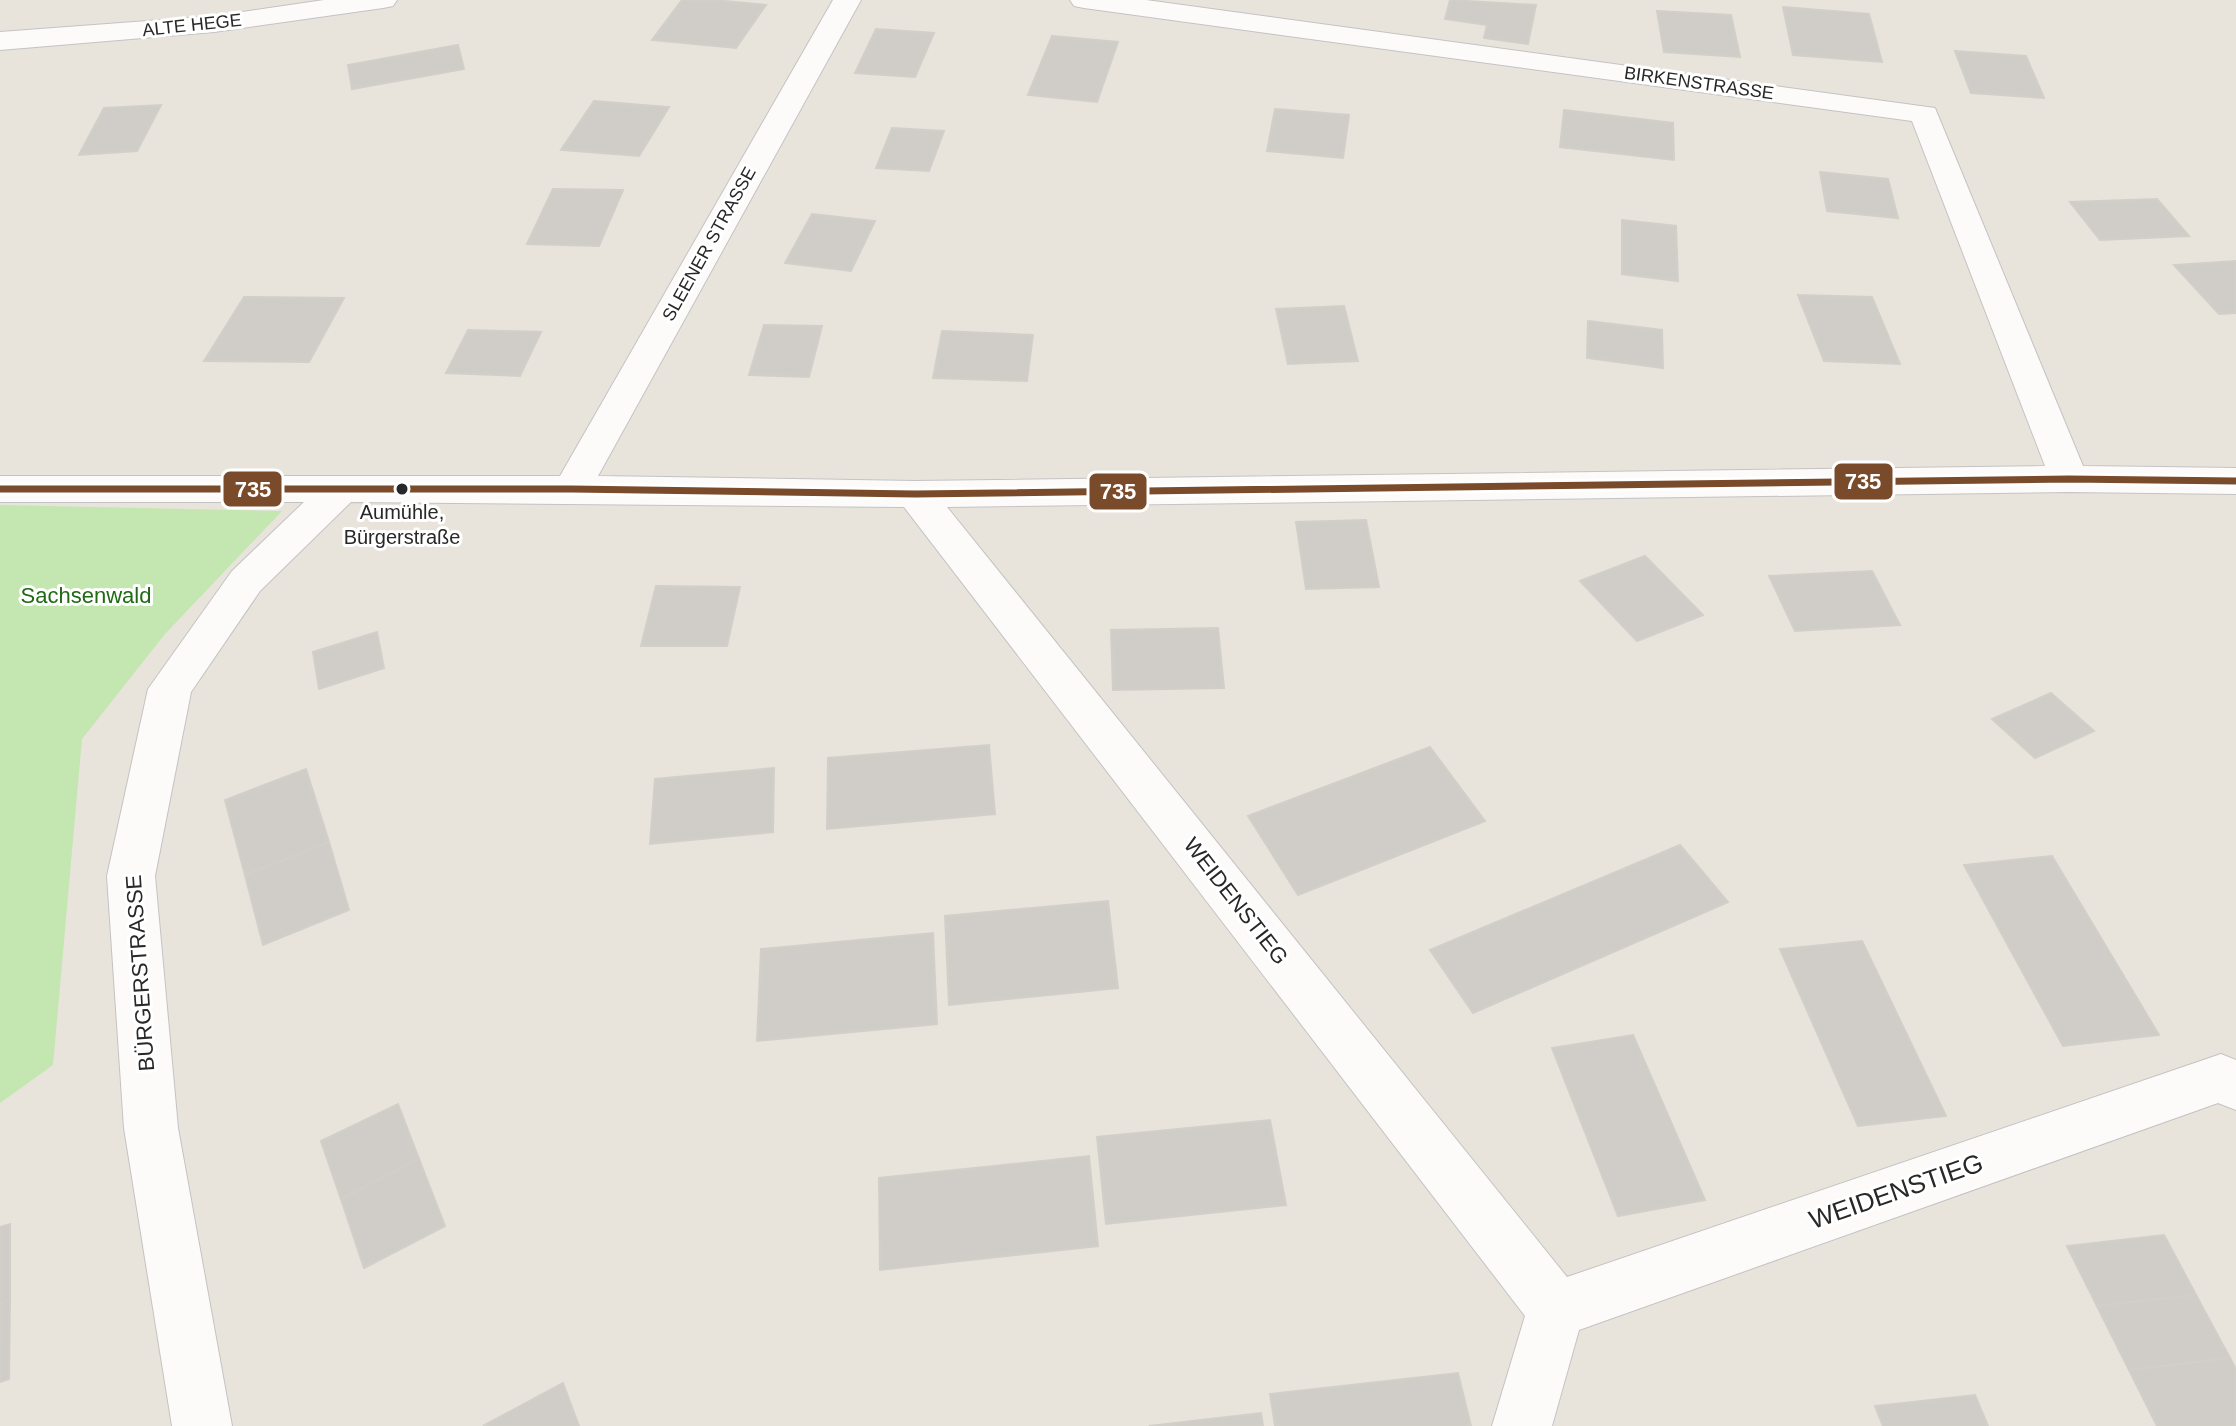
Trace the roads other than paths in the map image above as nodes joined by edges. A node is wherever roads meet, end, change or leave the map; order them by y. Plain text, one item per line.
1 (383, 0) edge
2 (847, 0) edge
3 (1084, 0) edge
4 (0, 41) edge
5 (2069, 479) junction
6 (2236, 481) edge
7 (342, 488) junction
8 (0, 489) edge
9 (572, 489) junction
10 (915, 494) junction
11 (2236, 1086) edge
12 (1556, 1309) junction
13 (202, 1426) edge
14 (1522, 1426) edge

1 - 4 street, ALTE HEGE
2 - 9 street, SLEENER STRASSE
3 - 5 street, BIRKENSTRASSE
5 - 6 street
5 - 10 street
7 - 8 street
7 - 9 street
7 - 13 street, BÜRGERSTRASSE
9 - 10 street
10 - 12 street, WEIDENSTIEG
11 - 12 street, WEIDENSTIEG
12 - 14 street

